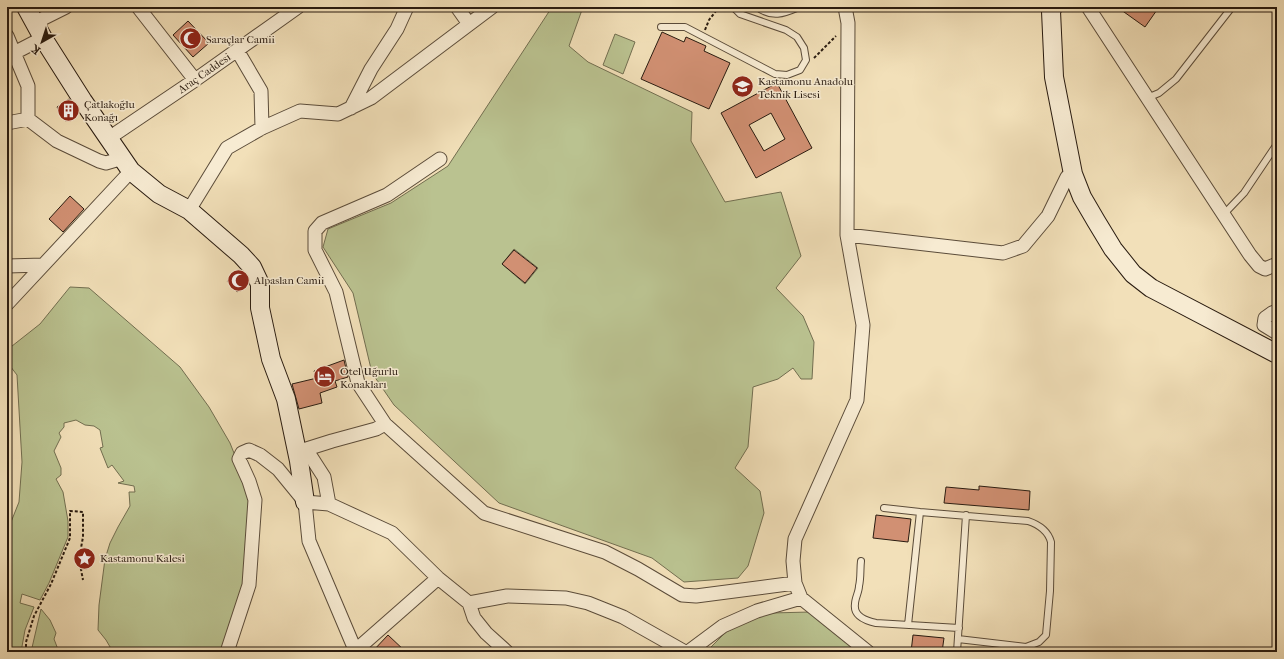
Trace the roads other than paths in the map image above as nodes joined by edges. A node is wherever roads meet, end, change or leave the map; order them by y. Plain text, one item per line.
1 (66, 7) edge
2 (138, 7) edge
3 (407, 7) edge
4 (457, 7) edge
5 (492, 7) edge
6 (733, 7) edge
7 (757, 7) edge
8 (799, 7) edge
9 (839, 7) edge
10 (1088, 7) edge
11 (1232, 7) edge
12 (292, 9) edge
13 (1050, 9) edge
14 (843, 11) edge
15 (35, 22) edge
16 (469, 24) junction
17 (661, 27) dead end
18 (7, 36) edge
19 (237, 50) junction
20 (10, 54) edge
21 (195, 80) junction
22 (1147, 98) junction
23 (351, 108) junction
24 (28, 119) junction
25 (7, 123) edge
26 (262, 128) junction
27 (109, 138) junction
28 (1277, 144) edge
29 (440, 159) dead end
30 (127, 164) junction
31 (1073, 174) junction
32 (189, 210) junction
33 (1223, 215) junction
34 (847, 235) junction
35 (1277, 264) edge
36 (43, 265) junction
37 (7, 266) edge
38 (7, 304) edge
39 (1277, 311) edge
40 (1277, 333) edge
41 (1277, 354) edge
42 (385, 424) junction
43 (302, 450) junction
44 (305, 502) junction
45 (329, 504) junction
46 (884, 508) dead end
47 (920, 512) junction
48 (966, 515) junction
49 (861, 560) dead end
50 (438, 578) junction
51 (794, 583) junction
52 (801, 598) junction
53 (469, 603) junction
54 (908, 625) junction
55 (959, 628) junction
56 (958, 639) junction
57 (229, 650) edge
58 (355, 651) edge
59 (507, 652) edge
60 (686, 652) edge
61 (868, 652) edge
62 (957, 652) edge

1 - 15 street
2 - 21 street
3 - 23 street
4 - 16 street
5 - 16 street
6 - 17 lane
7 - 8 lane
9 - 14 lane
10 - 22 street
11 - 22 lane
12 - 19 street, Araç Caddesi
13 - 31 main road
14 - 34 street
15 - 20 street
15 - 27 main road
16 - 23 street
18 - 20 street
19 - 21 street, Araç Caddesi
19 - 26 street
20 - 24 street
21 - 27 street, Araç Caddesi
22 - 33 street
23 - 26 street
24 - 25 street
24 - 30 street
26 - 32 street
27 - 30 main road
28 - 33 lane
29 - 42 street
30 - 32 main road
30 - 36 street
31 - 34 street
31 - 41 main road
32 - 43 main road
33 - 35 street
34 - 51 street
36 - 37 street
36 - 38 street
39 - 40 street
42 - 43 street
42 - 51 street
43 - 44 main road
43 - 45 street
44 - 45 street
44 - 57 street
44 - 58 street
45 - 50 street
46 - 47 lane
47 - 48 lane
47 - 54 lane
48 - 55 lane
48 - 56 lane
49 - 54 lane
50 - 53 street
50 - 58 street
51 - 52 street
52 - 60 street
52 - 61 street
53 - 59 street
53 - 60 street
54 - 55 lane
55 - 56 lane
56 - 62 lane

